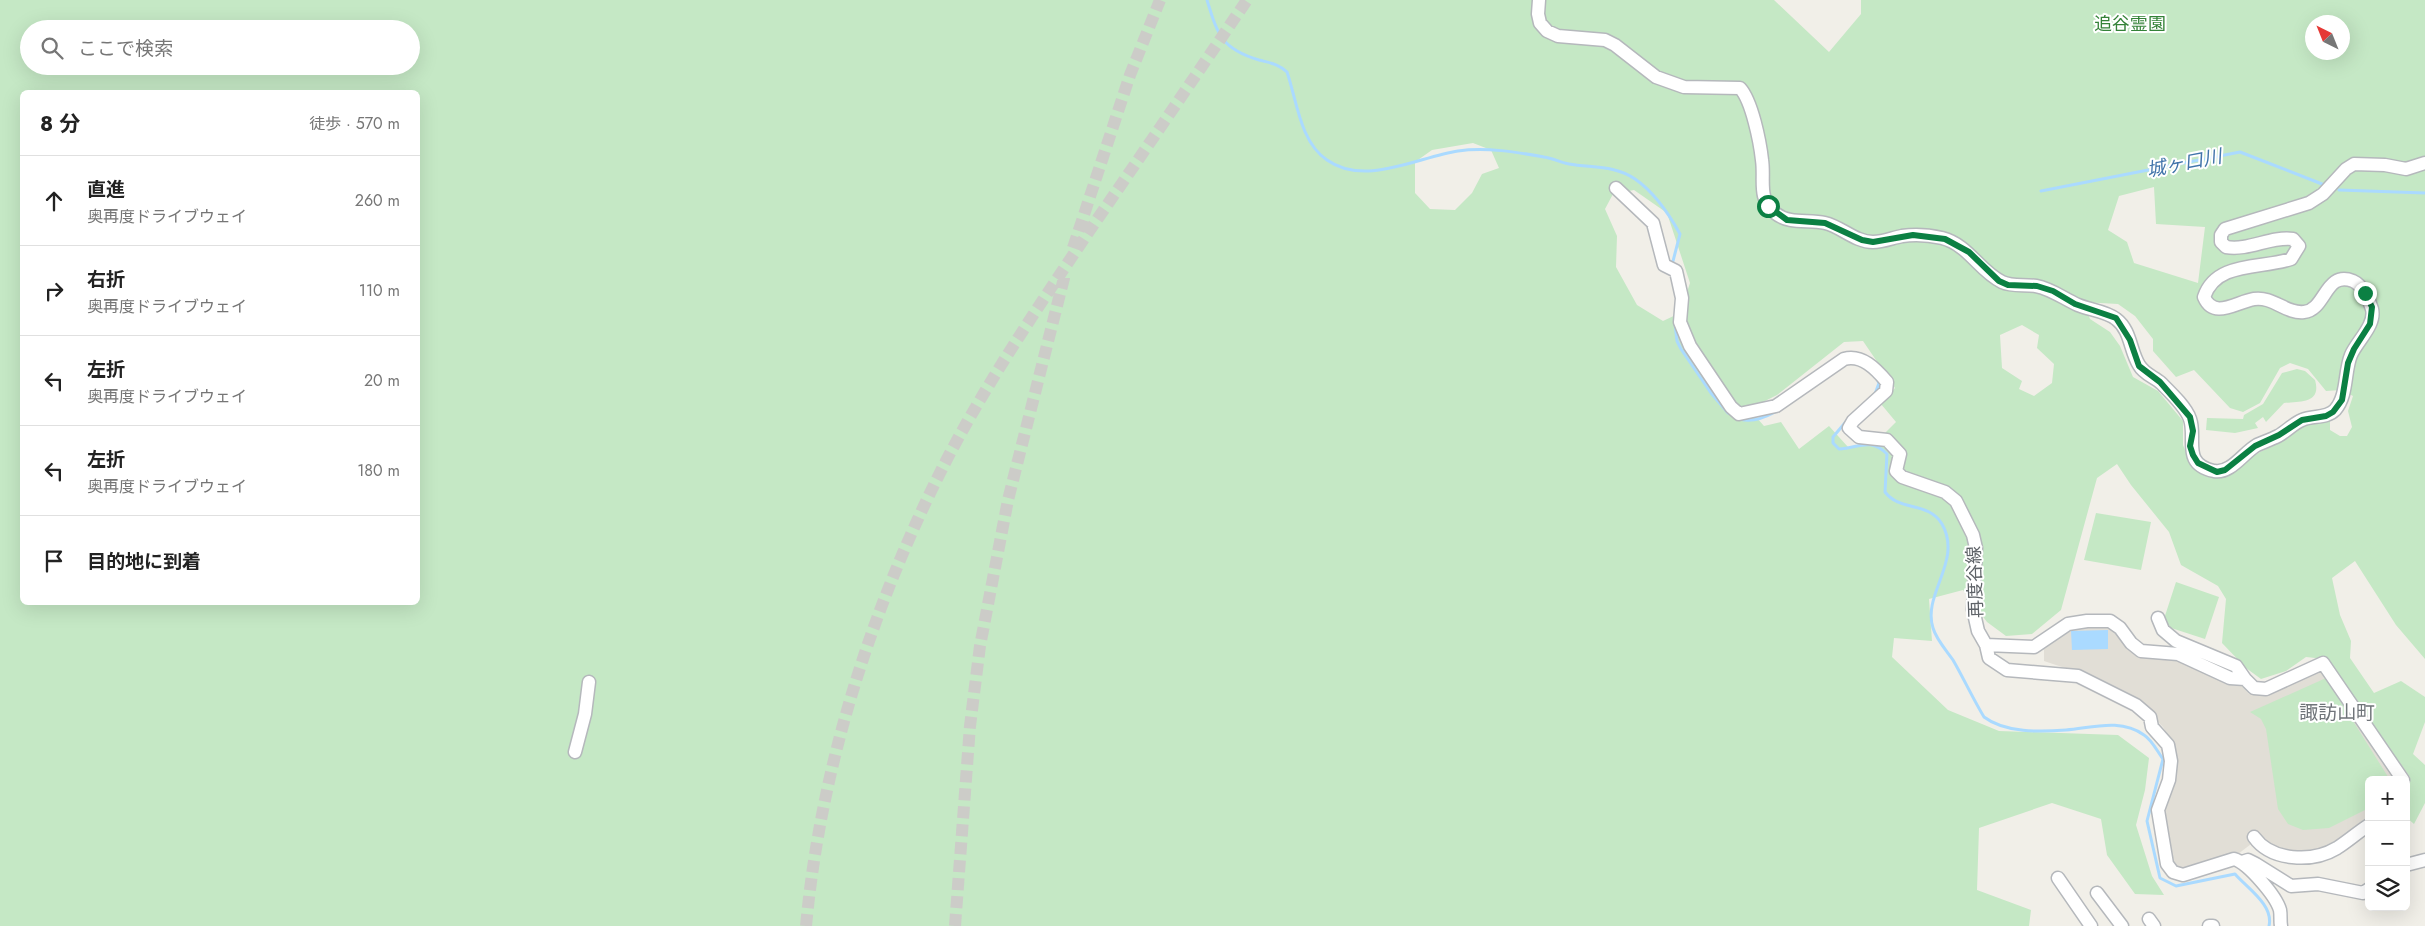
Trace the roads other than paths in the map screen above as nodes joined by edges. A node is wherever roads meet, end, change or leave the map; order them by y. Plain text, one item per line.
1 (1539, 0) edge
2 (2425, 163) edge
3 (1616, 188) dead end
4 (2158, 618) dead end
5 (1986, 645) junction
6 (2244, 679) junction
7 (589, 682) dead end
8 (574, 752) dead end
9 (2400, 776) edge
10 (2365, 828) edge
11 (2254, 837) dead end
12 (2425, 860) edge
13 (2242, 862) junction
14 (2410, 864) edge
15 (2058, 878) dead end
16 (2365, 892) edge
17 (2098, 893) dead end
18 (2091, 926) edge
19 (2122, 926) edge
20 (2281, 926) edge

1 - 2 street
3 - 5 street, 再度谷線
4 - 6 street
5 - 6 street
5 - 13 street, 再度谷線
6 - 9 street
7 - 8 street
10 - 11 street
12 - 14 street
13 - 16 street
13 - 20 street
15 - 18 street
17 - 19 street

